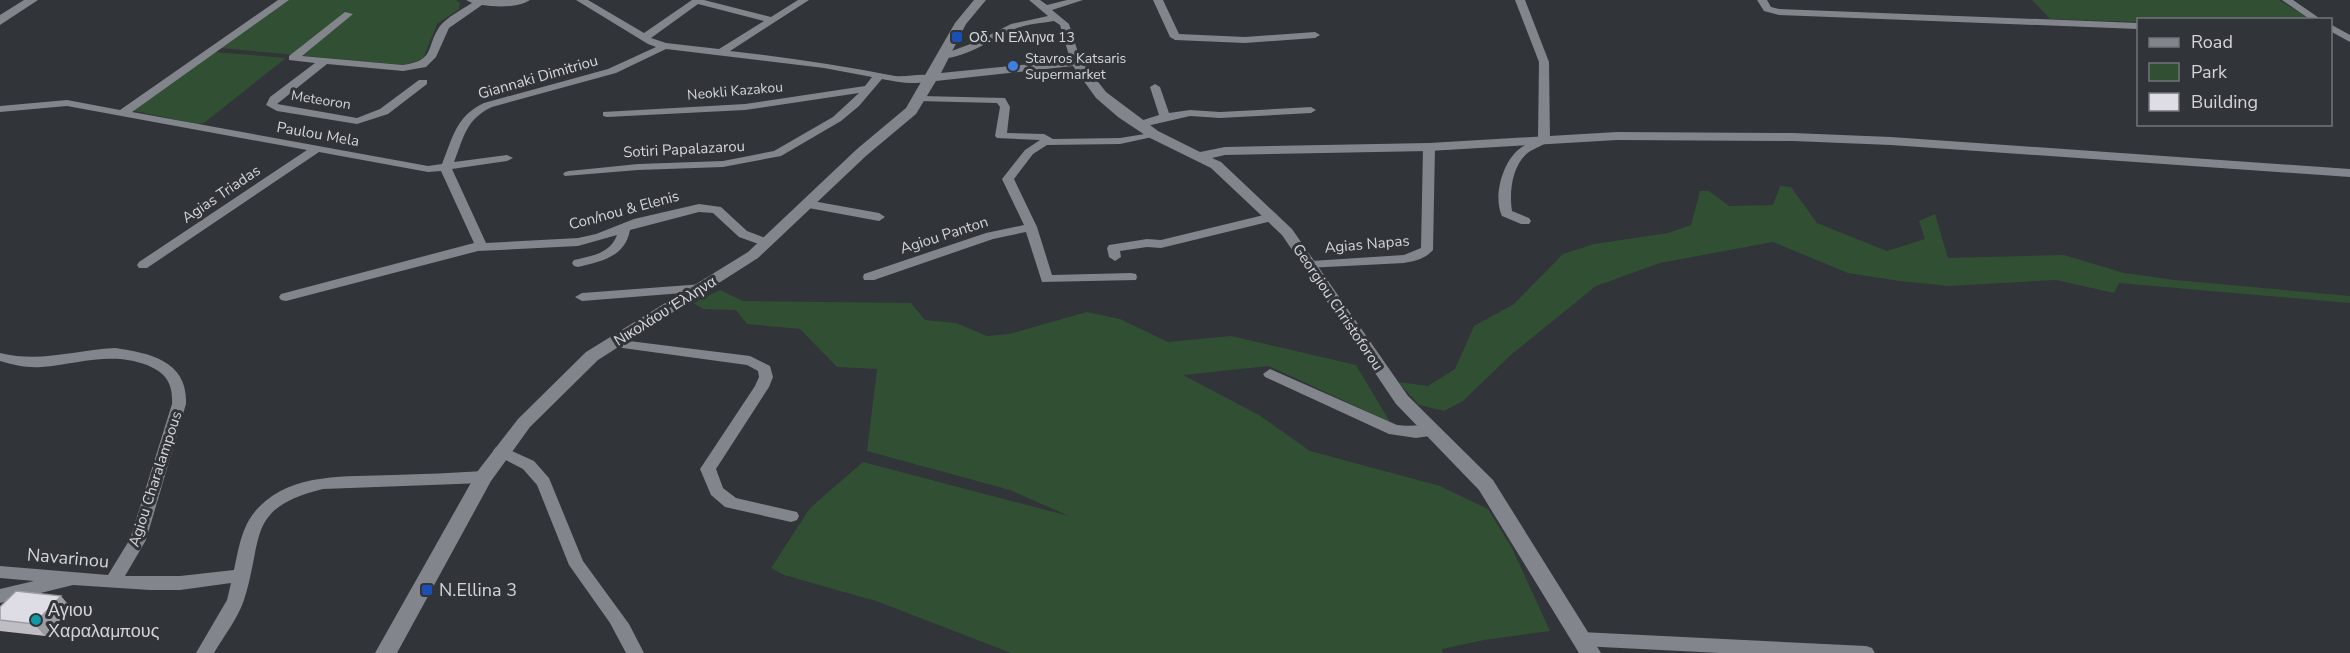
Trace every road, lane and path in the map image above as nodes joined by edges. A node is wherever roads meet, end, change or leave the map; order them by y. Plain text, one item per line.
1 (32, 0) edge
2 (285, 0) edge
3 (525, 0) edge
4 (581, 0) edge
5 (804, 0) edge
6 (980, 0) edge
7 (1034, 0) edge
8 (1078, 0) edge
9 (1158, 0) edge
10 (1520, 0) edge
11 (1762, 0) edge
12 (2287, 0) edge
13 (474, 1) edge
14 (697, 1) edge
15 (1044, 9) junction
16 (348, 14) dead end
17 (1056, 17) junction
18 (2315, 18) edge
19 (772, 20) junction
20 (0, 21) edge
21 (2137, 27) edge
22 (2332, 28) edge
23 (2332, 34) edge
24 (1315, 35) dead end
25 (645, 37) junction
26 (2347, 37) edge
27 (665, 46) junction
28 (720, 53) junction
29 (943, 56) junction
30 (323, 62) junction
31 (1076, 62) junction
32 (879, 76) junction
33 (930, 78) junction
34 (423, 82) dead end
35 (1155, 87) dead end
36 (866, 89) junction
37 (921, 99) junction
38 (0, 109) edge
39 (1311, 110) dead end
40 (124, 112) junction
41 (607, 114) dead end
42 (1165, 117) junction
43 (1146, 129) junction
44 (1544, 140) junction
45 (1048, 141) junction
46 (1429, 147) junction
47 (316, 149) junction
48 (1200, 156) junction
49 (507, 158) dead end
50 (446, 168) junction
51 (2350, 173) edge
52 (570, 174) dead end
53 (807, 204) junction
54 (879, 217) dead end
55 (1272, 217) junction
56 (1525, 221) dead end
57 (1030, 227) junction
58 (624, 228) junction
59 (767, 243) junction
60 (478, 247) junction
61 (1115, 257) dead end
62 (578, 262) dead end
63 (143, 265) dead end
64 (1311, 265) junction
65 (869, 277) dead end
66 (1131, 277) dead end
67 (704, 288) junction
68 (286, 297) dead end
69 (582, 297) dead end
70 (613, 343) junction
71 (0, 357) edge
72 (1270, 374) dead end
73 (1431, 430) junction
74 (501, 451) junction
75 (484, 477) junction
76 (790, 516) dead end
77 (2, 575) edge
78 (240, 575) junction
79 (74, 578) junction
80 (113, 582) junction
81 (0, 596) edge
82 (1585, 646) edge
83 (205, 653) edge
84 (386, 653) edge
85 (635, 653) edge
86 (1866, 653) edge

1 - 20 main road
2 - 40 street
3 - 13 street
4 - 25 street
5 - 19 street
6 - 29 street, Νικολάου Έλληνα
7 - 15 street, Georgiou Christoforou
8 - 15 street
9 - 24 street
10 - 44 street
11 - 21 street
12 - 18 street
13 - 30 street
14 - 19 street
14 - 25 street
15 - 17 street, Georgiou Christoforou
16 - 30 street
17 - 29 street
17 - 31 street, Georgiou Christoforou
19 - 28 street
22 - 26 street
23 - 26 street
25 - 27 street
27 - 28 street
27 - 50 street, Giannaki Dimitriou
28 - 32 street
29 - 33 street, Νικολάου Έλληνα
30 - 34 street, Meteoron
31 - 33 street
31 - 43 street, Georgiou Christoforou
32 - 33 street
32 - 36 street, Sotiri Papalazarou
33 - 37 street, Νικολάου Έλληνα
35 - 42 street
36 - 41 street, Neokli Kazakou
36 - 52 street, Sotiri Papalazarou
37 - 45 street
37 - 53 street, Νικολάου Έλληνα
38 - 40 street, Paulou Mela
39 - 42 street
40 - 47 street, Paulou Mela
42 - 43 street
43 - 45 street
43 - 48 street, Georgiou Christoforou
44 - 46 street
44 - 51 street
44 - 56 street
45 - 57 street
46 - 48 street
46 - 64 street, Agias Napas
47 - 50 street, Paulou Mela
47 - 63 street, Agias Triadas
48 - 55 street, Georgiou Christoforou
49 - 50 street, Paulou Mela
50 - 60 street
53 - 54 street
53 - 59 street, Νικολάου Έλληνα
55 - 61 street
55 - 64 street, Georgiou Christoforou
57 - 65 street, Agiou Panton
57 - 66 street
58 - 59 street, Con/nou & Elenis
58 - 60 street, Con/nou & Elenis
58 - 62 street
59 - 67 street, Νικολάου Έλληνα
60 - 68 street
64 - 73 street, Georgiou Christoforou
67 - 69 street
67 - 70 street, Νικολάου Έλληνα
70 - 74 street, Νικολάου Έλληνα
70 - 76 street
71 - 80 street, Agiou Charalampous
72 - 73 street
73 - 82 street, Georgiou Christoforou
74 - 75 street, Νικολάου Έλληνα
74 - 85 street
75 - 78 street
75 - 84 street, Νικολάου Έλληνα
77 - 79 street, Navarinou
78 - 80 street, Navarinou
78 - 83 street
79 - 80 street, Navarinou
79 - 81 street
82 - 86 street

